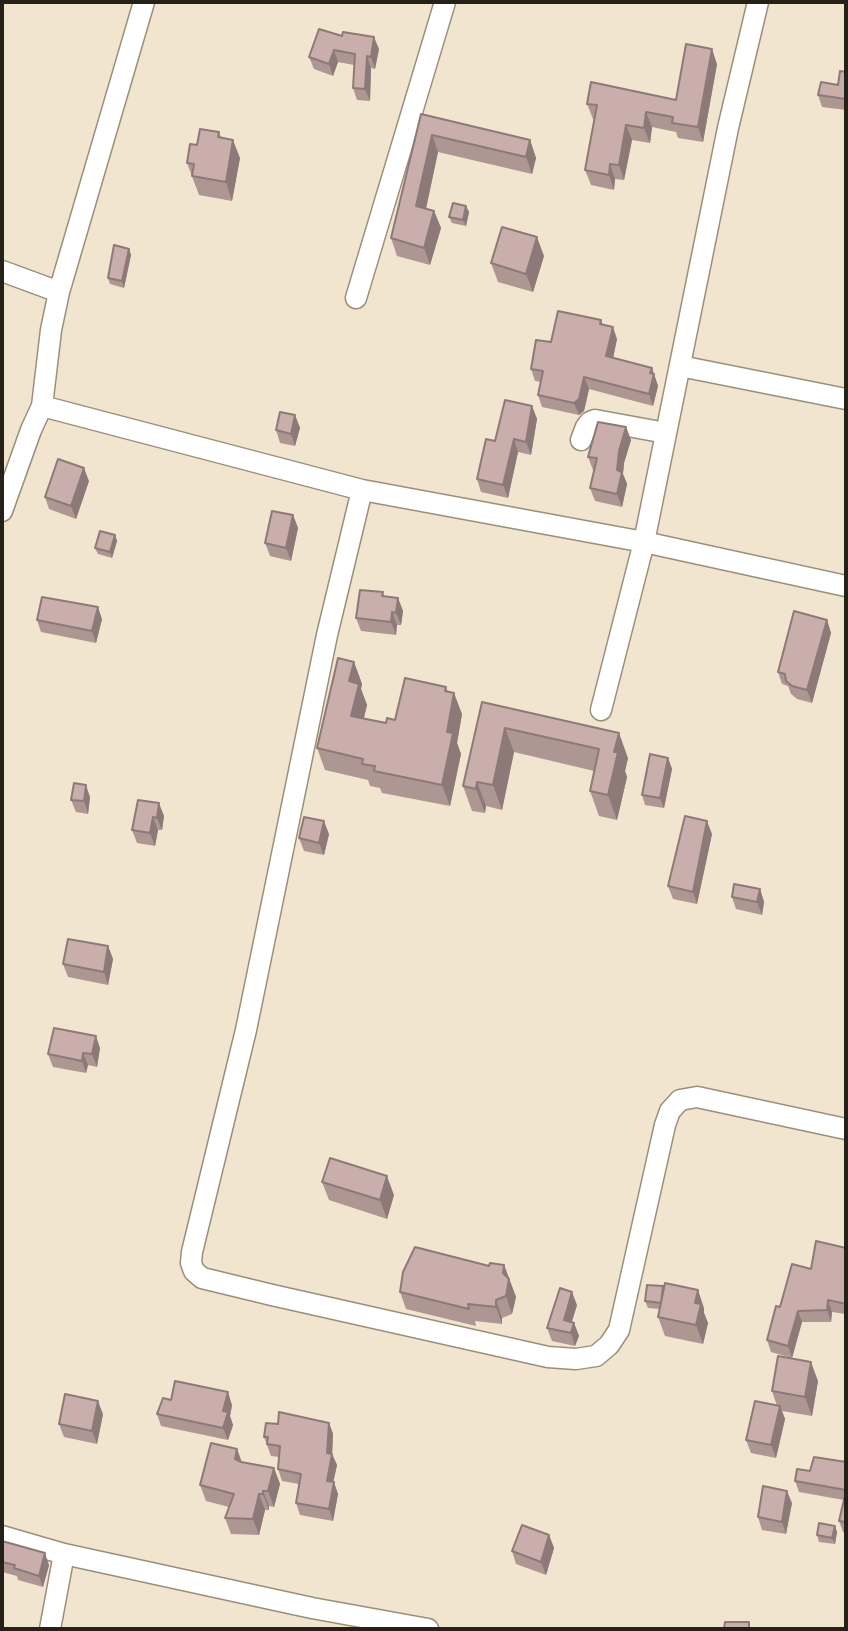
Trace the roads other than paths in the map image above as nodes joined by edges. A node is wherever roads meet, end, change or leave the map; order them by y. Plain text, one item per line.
1 (144, 2) edge
2 (445, 2) edge
3 (758, 2) edge
4 (2, 271) edge
5 (59, 292) junction
6 (356, 298) dead end
7 (680, 366) junction
8 (846, 399) edge
9 (42, 406) junction
10 (666, 433) junction
11 (581, 440) dead end
12 (362, 490) junction
13 (2, 511) edge
14 (644, 542) junction
15 (846, 586) edge
16 (601, 710) dead end
17 (846, 1129) edge
18 (2, 1536) edge
19 (64, 1554) junction
20 (50, 1629) edge
21 (428, 1629) edge

1 - 5 street
2 - 6 street
3 - 7 street
4 - 5 street
5 - 9 street
7 - 8 street
7 - 10 street
9 - 12 street
9 - 13 street
10 - 11 street
10 - 14 street
12 - 14 street
12 - 17 street
14 - 15 street
14 - 16 street
18 - 19 street
19 - 20 street
19 - 21 street

